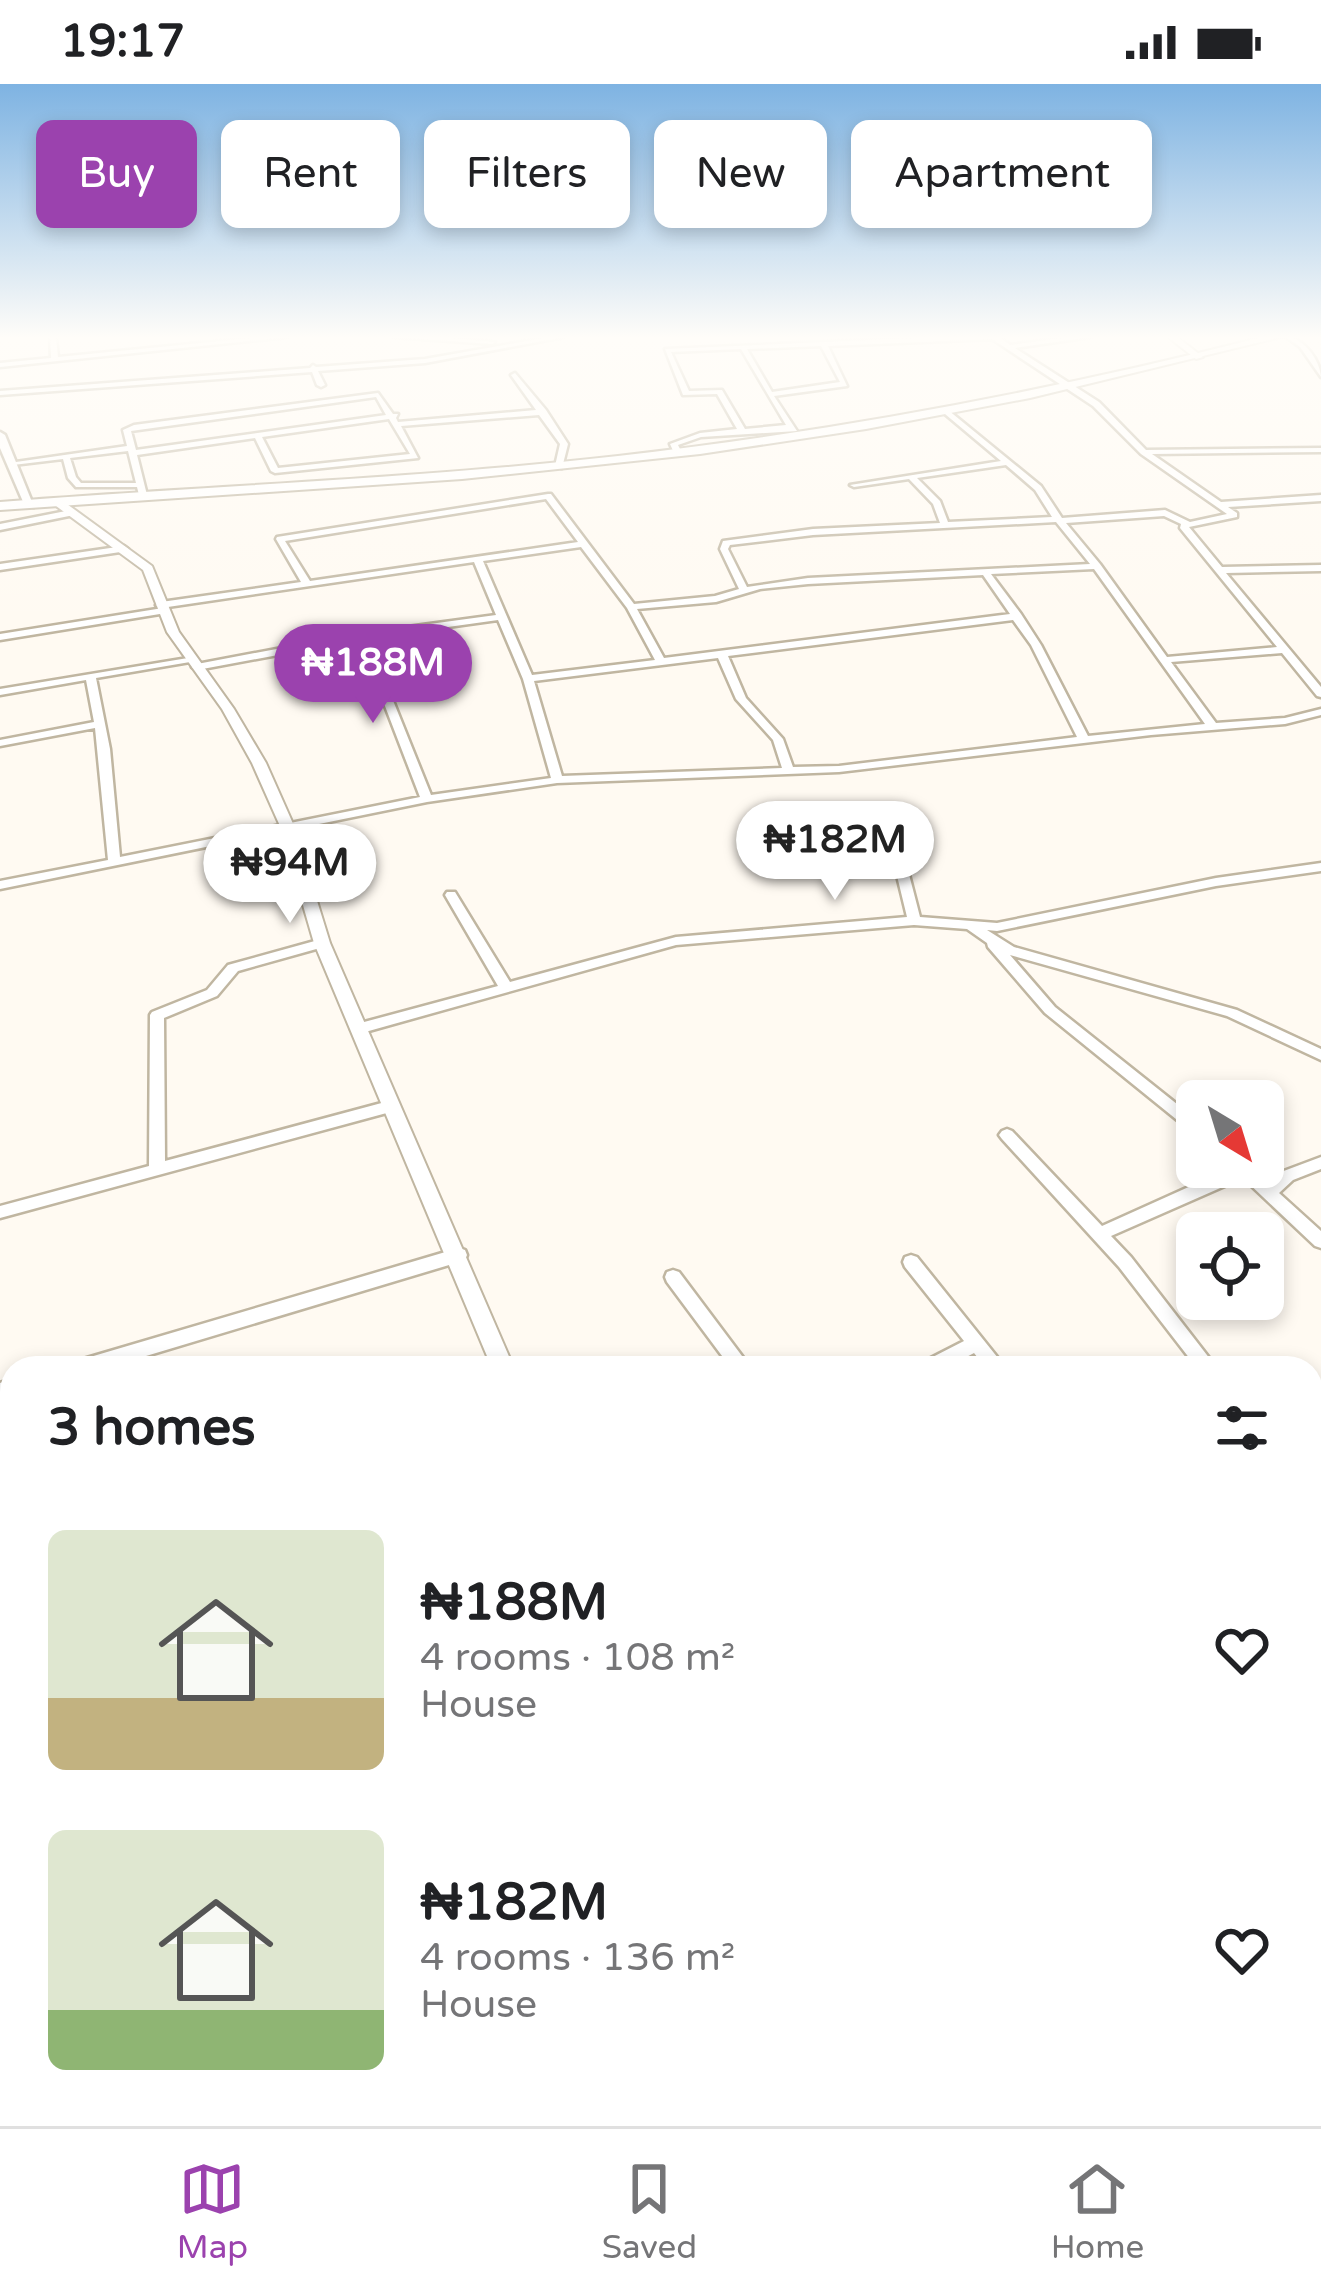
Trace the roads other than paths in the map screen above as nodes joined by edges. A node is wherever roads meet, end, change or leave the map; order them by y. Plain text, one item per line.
1 (128, 432) edge
2 (282, 432) edge
3 (403, 432) edge
4 (556, 432) edge
5 (725, 432) edge
6 (797, 432) edge
7 (973, 432) edge
8 (1124, 432) edge
9 (716, 433) junction
10 (0, 435) edge
11 (257, 435) junction
12 (734, 446) junction
13 (1321, 450) edge
14 (132, 451) junction
15 (678, 452) junction
16 (1144, 452) junction
17 (66, 457) junction
18 (1009, 462) junction
19 (14, 463) junction
20 (559, 466) junction
21 (911, 477) junction
22 (854, 485) dead end
23 (141, 490) junction
24 (1321, 498) edge
25 (56, 502) junction
26 (30, 503) junction
27 (1220, 505) junction
28 (0, 506) edge
29 (71, 513) junction
30 (1059, 520) junction
31 (944, 523) junction
32 (1186, 523) junction
33 (0, 527) edge
34 (583, 544) junction
35 (124, 549) junction
36 (478, 562) junction
37 (1097, 566) junction
38 (0, 567) edge
39 (1321, 568) edge
40 (1221, 570) junction
41 (987, 575) junction
42 (307, 584) junction
43 (744, 590) junction
44 (632, 607) junction
45 (162, 608) junction
46 (1018, 616) junction
47 (501, 617) junction
48 (356, 637) junction
49 (0, 638) edge
50 (1282, 650) junction
51 (721, 653) junction
52 (660, 660) junction
53 (1163, 660) junction
54 (194, 663) junction
55 (91, 677) junction
56 (528, 679) junction
57 (0, 692) edge
58 (1320, 692) edge
59 (1321, 712) edge
60 (100, 724) junction
61 (1212, 727) junction
62 (1084, 740) junction
63 (0, 743) edge
64 (789, 772) junction
65 (556, 780) junction
66 (427, 799) junction
67 (287, 826) junction
68 (898, 855) dead end
69 (114, 862) junction
70 (1321, 867) edge
71 (0, 885) edge
72 (451, 895) dead end
73 (914, 921) junction
74 (973, 928) junction
75 (992, 942) junction
76 (322, 943) junction
77 (505, 986) junction
78 (358, 1030) junction
79 (1321, 1054) edge
80 (389, 1107) junction
81 (1176, 1110) edge
82 (1006, 1135) dead end
83 (1321, 1163) edge
84 (157, 1169) junction
85 (1200, 1188) edge
86 (1267, 1188) edge
87 (1271, 1191) junction
88 (0, 1212) edge
89 (1100, 1234) junction
90 (1321, 1241) edge
91 (459, 1255) junction
92 (911, 1262) dead end
93 (673, 1277) dead end
94 (976, 1342) junction
95 (124, 1356) edge
96 (498, 1356) edge
97 (733, 1356) edge
98 (950, 1356) edge
99 (987, 1356) edge
100 (1198, 1356) edge

1 - 14 street
2 - 11 street
3 - 11 street
4 - 20 street
5 - 9 street
6 - 12 highway
7 - 18 street
8 - 16 street
9 - 12 street
9 - 15 street
10 - 19 main road
11 - 14 street
12 - 15 highway
13 - 16 street
14 - 17 street
14 - 23 street
15 - 20 highway
16 - 27 street
17 - 19 street
17 - 23 street
18 - 21 street
18 - 30 street
19 - 26 main road
20 - 23 highway
21 - 22 street
21 - 31 street
23 - 25 highway
24 - 27 street
25 - 26 highway
25 - 29 street
26 - 28 highway
27 - 32 street
29 - 33 street
29 - 35 street
30 - 31 street
30 - 32 street
30 - 37 street
31 - 43 street
32 - 40 street
34 - 36 street
34 - 42 street
34 - 44 street
35 - 38 street
35 - 45 street
36 - 42 street
36 - 47 street
37 - 41 street
37 - 53 street
39 - 40 street
40 - 50 street
41 - 43 street
41 - 46 street
42 - 45 street
43 - 44 street
44 - 52 street
45 - 49 street
45 - 54 street
46 - 51 street
46 - 62 street
47 - 48 street
47 - 56 street
48 - 54 street
48 - 66 street
50 - 53 street
50 - 58 street
51 - 52 street
51 - 64 street
52 - 56 street
53 - 61 street
54 - 55 street
54 - 67 street
55 - 57 street
55 - 60 street
56 - 65 street
59 - 61 street
60 - 63 street
60 - 69 street
61 - 62 street
62 - 64 street
64 - 65 street
65 - 66 street
66 - 67 street
67 - 69 street
67 - 76 street
68 - 73 street
69 - 71 street
70 - 74 street
72 - 77 street
73 - 74 street
73 - 77 street
74 - 75 street
75 - 79 street
75 - 81 street
76 - 78 street
76 - 84 street
77 - 78 street
78 - 80 street
80 - 84 street
80 - 91 street
82 - 89 street
83 - 87 street
84 - 88 street
85 - 89 street
86 - 87 street
87 - 90 street
89 - 100 street
91 - 95 street
91 - 96 street
92 - 94 street
93 - 97 street
94 - 98 street
94 - 99 street

